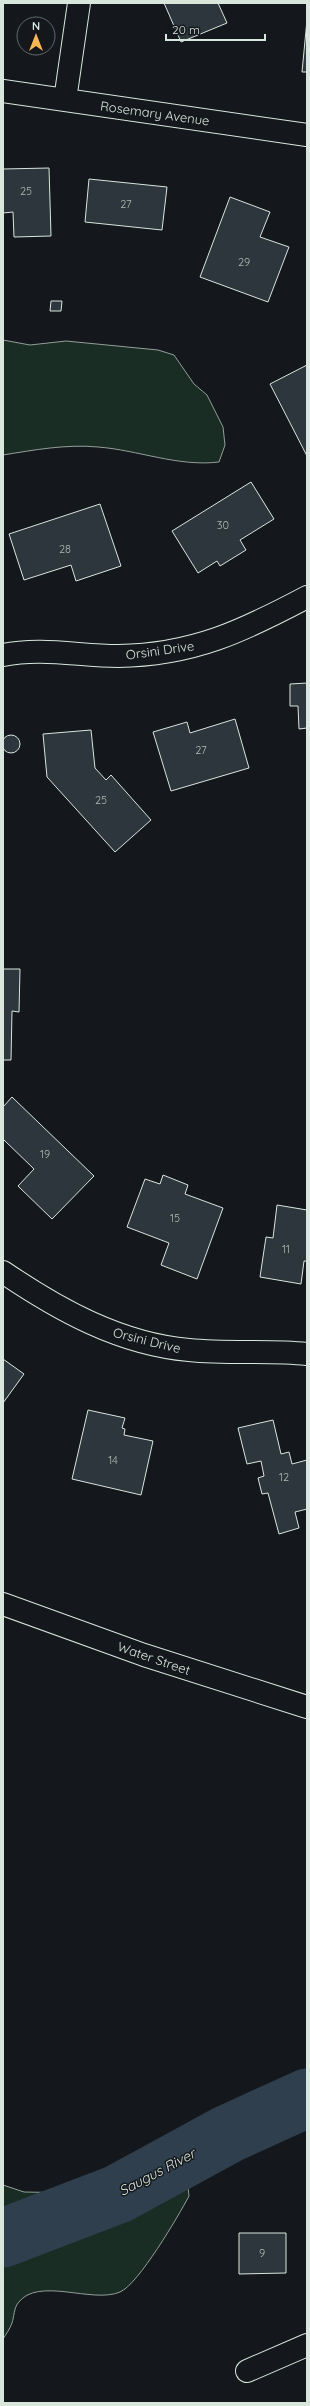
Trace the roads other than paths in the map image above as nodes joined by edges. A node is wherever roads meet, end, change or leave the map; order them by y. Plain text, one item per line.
1 (79, 3) edge
2 (3, 91) edge
3 (65, 100) junction
4 (307, 135) edge
5 (307, 597) edge
6 (3, 655) edge
7 (3, 1272) edge
8 (307, 1354) edge
9 (3, 1604) edge
10 (307, 1707) edge
11 (307, 2345) edge
12 (247, 2371) dead end

1 - 3 street
2 - 3 street, Rosemary Avenue
3 - 4 street, Rosemary Avenue
5 - 6 street, Orsini Drive
7 - 8 street, Orsini Drive
9 - 10 street, Water Street
11 - 12 street

